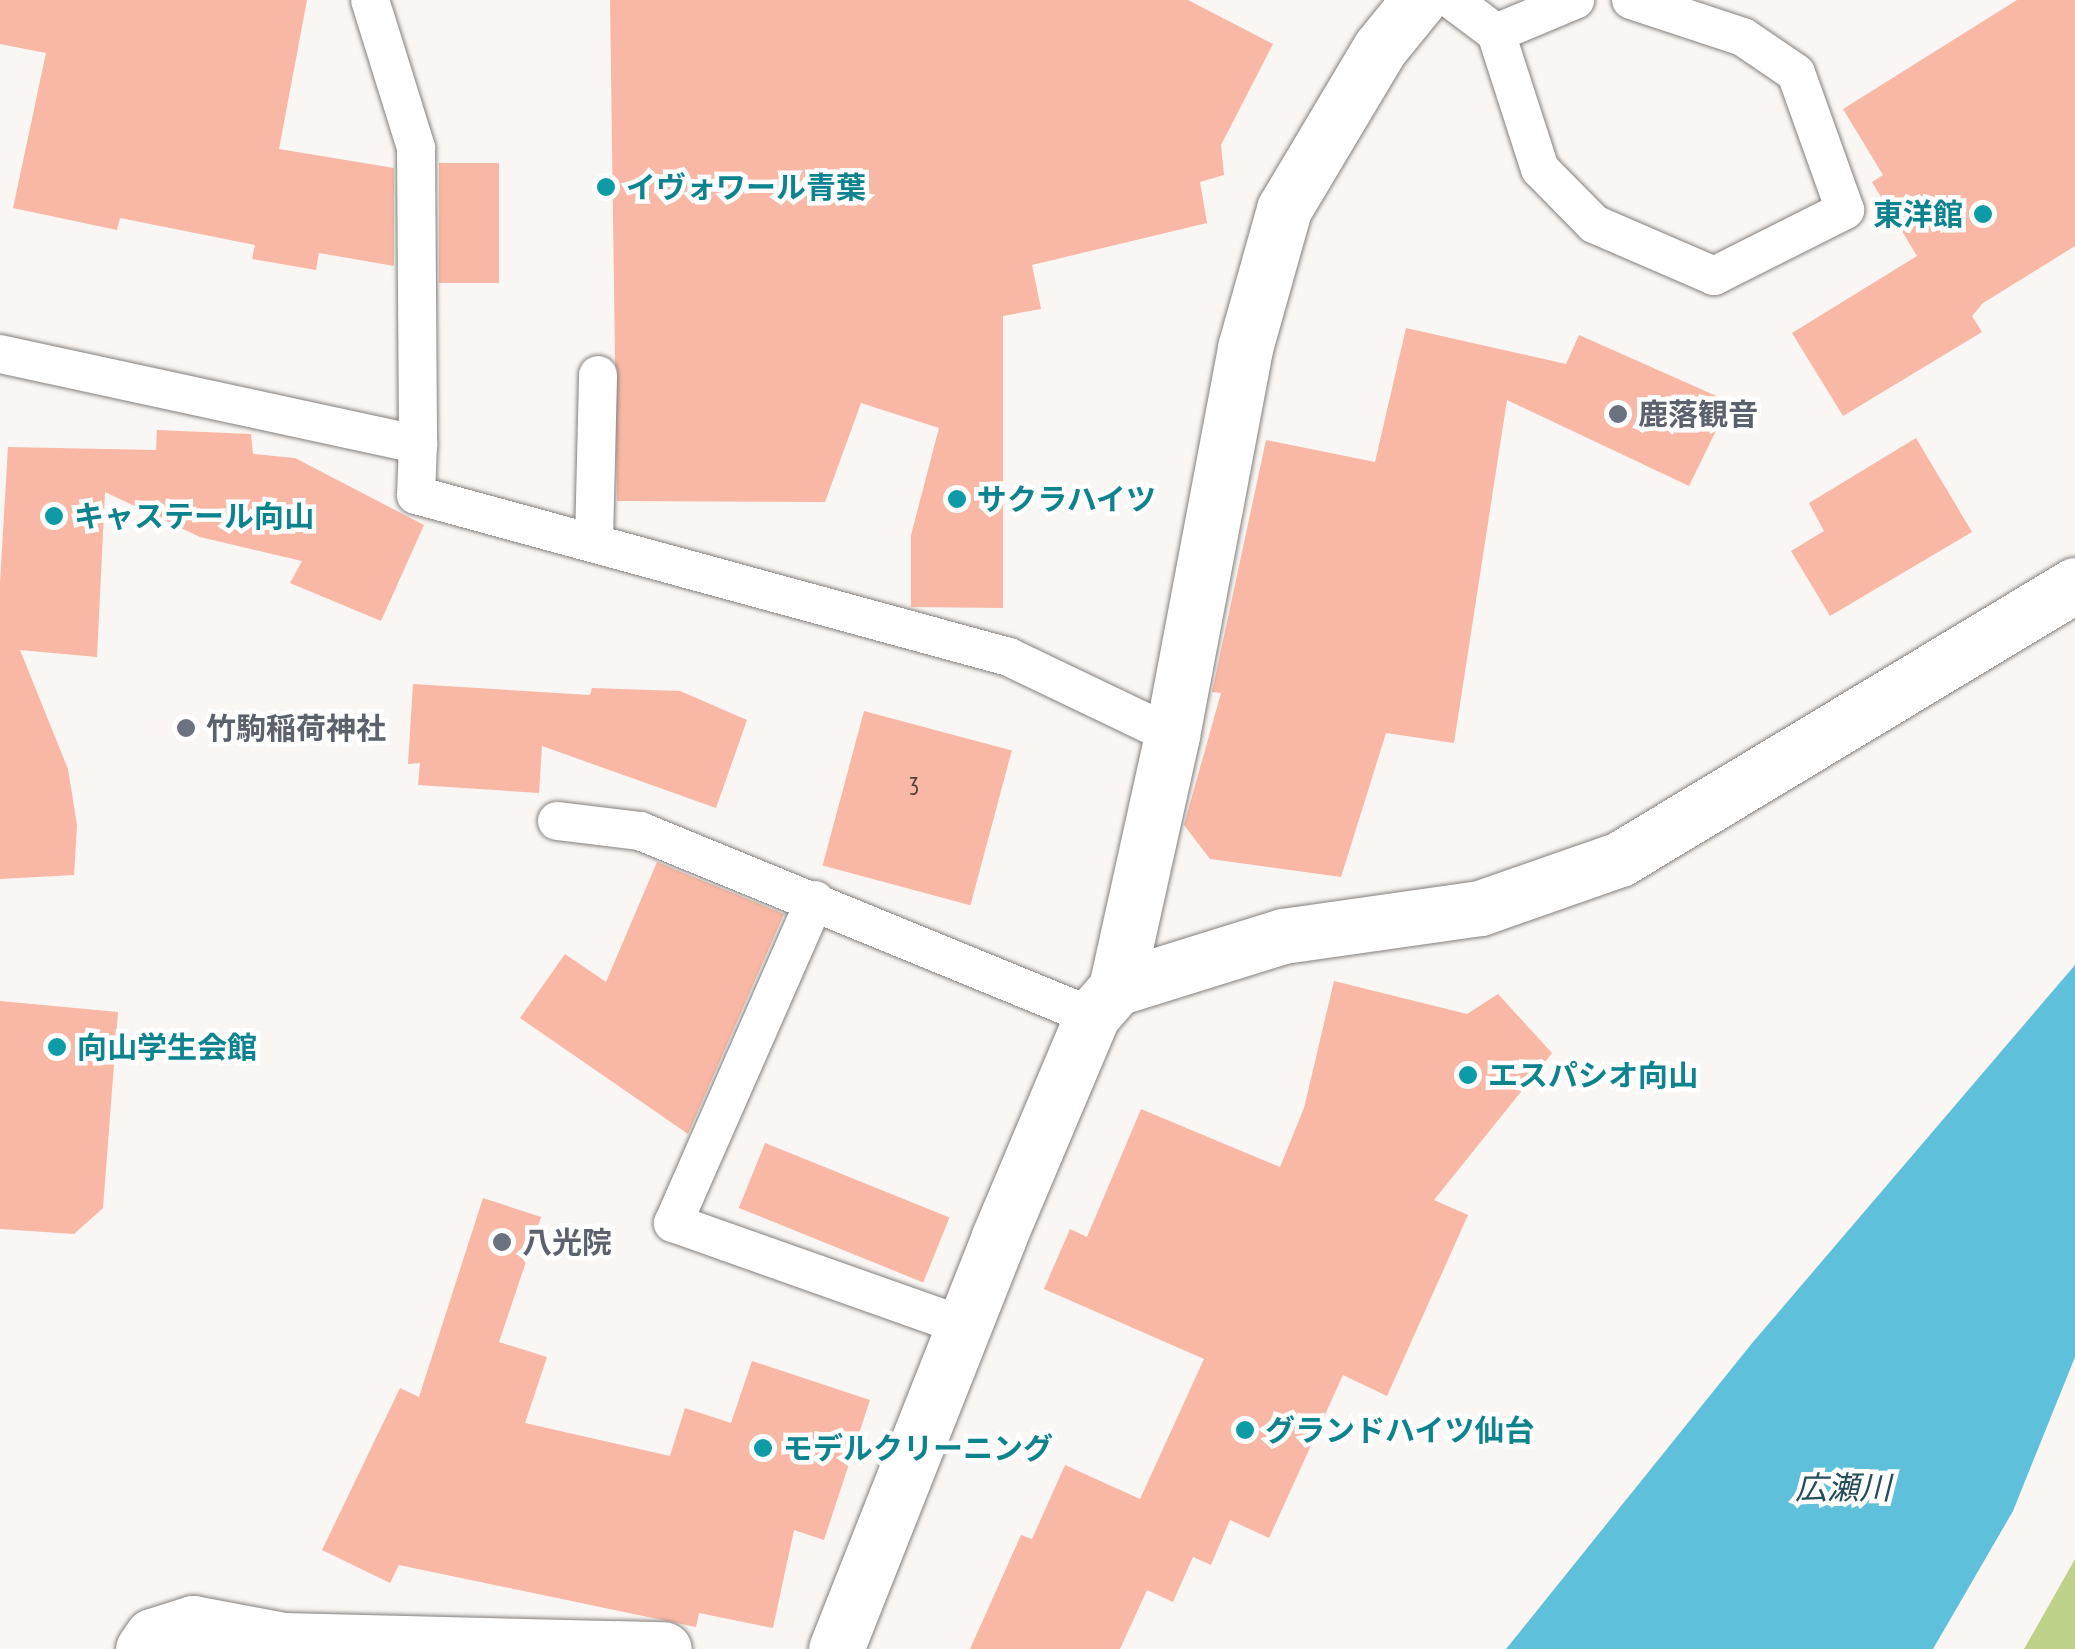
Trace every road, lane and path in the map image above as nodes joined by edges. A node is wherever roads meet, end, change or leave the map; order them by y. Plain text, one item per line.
1 (370, 0) edge
2 (1419, 0) edge
3 (1452, 0) edge
4 (1575, 0) edge
5 (1631, 0) edge
6 (1496, 33) junction
7 (0, 354) edge
8 (598, 375) dead end
9 (418, 444) junction
10 (594, 541) junction
11 (2075, 585) edge
12 (1172, 735) junction
13 (557, 820) dead end
14 (815, 900) junction
15 (1104, 1002) junction
16 (961, 1325) junction
17 (279, 1644) edge
18 (144, 1649) edge
19 (664, 1649) edge
20 (836, 1649) edge

1 - 9 lane
2 - 12 street
3 - 6 lane
4 - 6 lane
5 - 6 lane
7 - 9 lane
8 - 10 lane
9 - 10 lane
10 - 12 lane
11 - 15 street
12 - 15 street
13 - 14 lane
14 - 15 lane
14 - 16 lane
15 - 16 street
16 - 20 street
17 - 18 street
17 - 19 street

